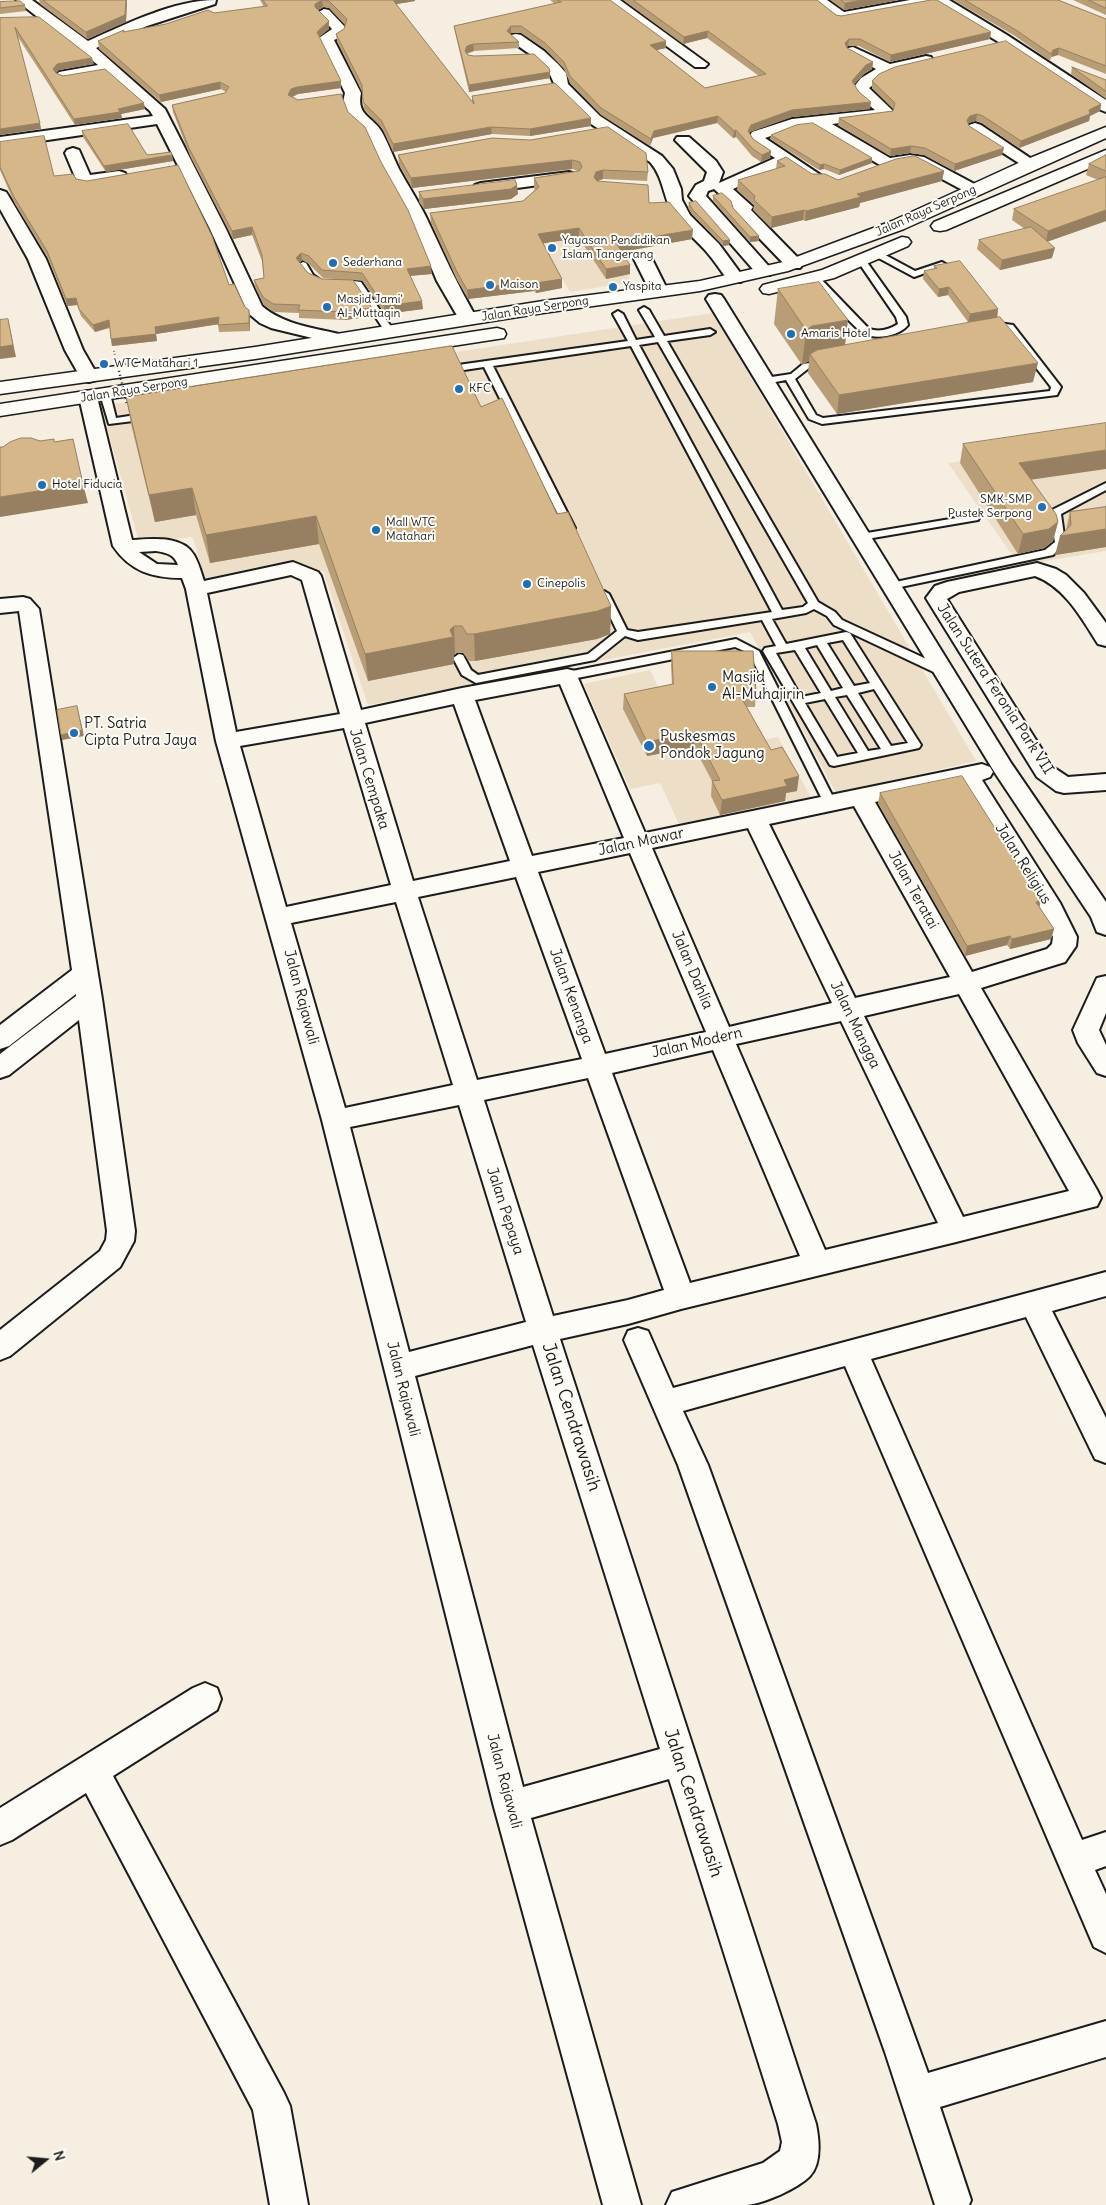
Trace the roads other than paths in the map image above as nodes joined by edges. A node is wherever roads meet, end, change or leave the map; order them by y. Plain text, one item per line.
1 (23, 0) edge
2 (611, 0) edge
3 (818, 0) edge
4 (934, 0) edge
5 (938, 0) edge
6 (951, 0) edge
7 (210, 1) edge
8 (871, 5) edge
9 (324, 12) edge
10 (44, 16) junction
11 (26, 17) edge
12 (841, 17) junction
13 (856, 27) edge
14 (516, 38) edge
15 (1009, 41) junction
16 (990, 46) edge
17 (86, 47) junction
18 (854, 51) edge
19 (539, 54) junction
20 (520, 55) edge
21 (944, 56) edge
22 (1057, 62) junction
23 (700, 64) dead end
24 (110, 68) junction
25 (1073, 68) edge
26 (888, 69) junction
27 (64, 75) edge
28 (1106, 101) edge
29 (175, 105) edge
30 (1106, 107) edge
31 (159, 114) junction
32 (817, 122) junction
33 (975, 128) edge
34 (610, 130) junction
35 (592, 133) edge
36 (1098, 136) edge
37 (683, 140) dead end
38 (0, 142) edge
39 (1106, 148) edge
40 (73, 153) dead end
41 (1106, 155) edge
42 (786, 159) junction
43 (891, 163) junction
44 (1031, 164) junction
45 (184, 165) junction
46 (165, 168) edge
47 (873, 170) edge
48 (136, 173) edge
49 (572, 176) edge
50 (831, 180) edge
51 (520, 184) junction
52 (653, 188) dead end
53 (673, 189) junction
54 (463, 190) edge
55 (974, 190) junction
56 (425, 194) edge
57 (0, 195) edge
58 (406, 196) junction
59 (527, 199) edge
60 (438, 215) edge
61 (418, 217) junction
62 (869, 257) junction
63 (643, 259) dead end
64 (794, 264) junction
65 (303, 265) edge
66 (942, 266) edge
67 (764, 271) junction
68 (735, 278) junction
69 (815, 278) junction
70 (659, 291) junction
71 (754, 292) dead end
72 (725, 297) joint
73 (579, 302) junction
74 (644, 310) junction
75 (603, 317) junction
76 (468, 319) junction
77 (568, 322) dead end
78 (978, 328) edge
79 (511, 331) dead end
80 (390, 332) junction
81 (710, 332) dead end
82 (337, 339) junction
83 (660, 339) junction
84 (632, 343) junction
85 (839, 360) edge
86 (487, 363) junction
87 (438, 371) edge
88 (89, 376) junction
89 (790, 378) junction
90 (765, 381) junction
91 (0, 388) edge
92 (97, 395) junction
93 (0, 410) edge
94 (161, 414) edge
95 (1106, 486) edge
96 (974, 518) dead end
97 (575, 537) edge
98 (862, 537) junction
99 (123, 546) joint
100 (193, 580) junction
101 (597, 580) edge
102 (891, 586) junction
103 (0, 606) edge
104 (810, 607) junction
105 (779, 614) junction
106 (765, 616) junction
107 (623, 632) junction
108 (1106, 638) edge
109 (597, 639) edge
110 (820, 641) junction
111 (610, 642) junction
112 (798, 646) junction
113 (783, 648) junction
114 (459, 658) edge
115 (944, 672) junction
116 (567, 676) junction
117 (877, 685) junction
118 (851, 690) junction
119 (462, 695) junction
120 (828, 695) junction
121 (798, 701) junction
122 (351, 719) junction
123 (227, 740) junction
124 (888, 751) junction
125 (865, 756) junction
126 (1003, 768) junction
127 (966, 775) junction
128 (1106, 782) edge
129 (860, 796) junction
130 (830, 803) junction
131 (755, 819) junction
132 (638, 842) junction
133 (524, 866) junction
134 (404, 890) junction
135 (279, 917) junction
136 (1106, 926) edge
137 (1056, 956) joint
138 (84, 974) junction
139 (966, 983) junction
140 (1106, 985) edge
141 (89, 999) junction
142 (848, 1010) junction
143 (721, 1038) junction
144 (0, 1039) edge
145 (597, 1066) junction
146 (1106, 1066) edge
147 (0, 1068) edge
148 (468, 1093) junction
149 (335, 1120) junction
150 (956, 1231) junction
151 (817, 1264) junction
152 (1106, 1284) edge
153 (681, 1297) junction
154 (1034, 1304) junction
155 (543, 1330) junction
156 (638, 1340) dead end
157 (0, 1347) edge
158 (853, 1352) junction
159 (397, 1368) junction
160 (665, 1403) junction
161 (1106, 1449) edge
162 (205, 1699) dead end
163 (679, 1760) junction
164 (92, 1770) junction
165 (510, 1807) junction
166 (0, 1828) edge
167 (1106, 1849) edge
168 (1074, 1860) junction
169 (1106, 1935) edge
170 (1106, 2039) edge
171 (918, 2095) junction
172 (952, 2200) dead end
173 (289, 2205) edge
174 (622, 2205) edge
175 (685, 2205) edge

1 - 10 street
2 - 23 street
3 - 12 street
4 - 8 street
5 - 15 street
6 - 22 street
7 - 17 street
8 - 12 street
9 - 58 street
10 - 11 street
10 - 17 street
12 - 13 street
14 - 19 street
15 - 16 street
15 - 30 street
17 - 24 street
18 - 26 street
19 - 20 street
19 - 34 street
21 - 26 street
22 - 25 street
22 - 28 street
24 - 27 street
24 - 31 street
26 - 32 street
29 - 31 street
31 - 38 street
31 - 45 street
32 - 42 street
32 - 43 street
33 - 44 street
34 - 35 street
34 - 53 street
36 - 39 main road
36 - 44 main road, Jalan Raya Serpong
37 - 67 street
40 - 48 street
41 - 62 main road, Jalan Raya Serpong
42 - 50 street
42 - 64 street
43 - 47 street
43 - 55 street
44 - 55 main road, Jalan Raya Serpong
45 - 46 street
45 - 82 street
49 - 51 street
51 - 54 street
51 - 59 street
52 - 53 street
53 - 68 street
55 - 64 main road, Jalan Raya Serpong
56 - 58 street
57 - 88 street
58 - 61 street
60 - 61 street
61 - 76 street
62 - 66 lane
62 - 69 main road, Jalan Raya Serpong
62 - 69 lane
63 - 70 street
64 - 67 main road, Jalan Raya Serpong
65 - 80 lane
67 - 68 main road, Jalan Raya Serpong
68 - 70 main road, Jalan Raya Serpong
69 - 71 main road, Jalan Raya Serpong
70 - 73 main road, Jalan Raya Serpong
72 - 74 main road, Jalan Raya Serpong
72 - 90 street
73 - 75 main road
73 - 76 main road, Jalan Raya Serpong
74 - 75 main road, Jalan Raya Serpong
74 - 83 lane
75 - 77 main road, Jalan Raya Serpong
75 - 84 lane
76 - 80 main road, Jalan Raya Serpong
78 - 89 lane
79 - 92 main road, Jalan Raya Serpong
80 - 82 main road, Jalan Raya Serpong
81 - 83 lane
82 - 88 main road, Jalan Raya Serpong
83 - 84 lane
83 - 104 lane
84 - 86 lane
84 - 105 lane
85 - 89 lane
86 - 87 lane
86 - 97 lane
88 - 91 main road, Jalan Raya Serpong
89 - 90 lane
90 - 98 street
92 - 93 main road, Jalan Raya Serpong
92 - 94 lane
92 - 99 street
95 - 102 lane
96 - 98 lane
98 - 102 street
99 - 100 street
100 - 122 street, Jalan Cempaka
100 - 123 street, Jalan Rajawali
101 - 107 lane
102 - 115 street
103 - 138 street
104 - 105 lane
104 - 115 lane
105 - 106 lane
106 - 107 lane
106 - 113 lane
107 - 111 lane
108 - 128 street, Jalan Sutera Feronia Park VII
109 - 111 lane
110 - 112 lane
110 - 117 lane
110 - 118 lane
111 - 114 lane
112 - 113 lane
112 - 120 lane
113 - 121 lane
115 - 126 street
116 - 119 street
116 - 130 lane
116 - 132 street, Jalan Dahlia
117 - 118 lane
117 - 124 lane
118 - 120 lane
118 - 124 lane
119 - 122 street
119 - 133 street, Jalan Kenanga
120 - 121 lane
120 - 125 lane
121 - 125 lane
122 - 123 street
122 - 134 street, Jalan Cempaka
123 - 135 street, Jalan Rajawali
124 - 125 lane
126 - 127 street, Jalan Mawar
126 - 136 street
127 - 129 street, Jalan Mawar
127 - 137 street, Jalan Religius
129 - 130 street, Jalan Mawar
129 - 139 street, Jalan Teratai
130 - 131 street, Jalan Mawar
131 - 132 street, Jalan Mawar
131 - 142 street, Jalan Mangga
132 - 133 street, Jalan Mawar
132 - 143 street, Jalan Dahlia
133 - 134 street, Jalan Mawar
133 - 145 street, Jalan Kenanga
134 - 135 street, Jalan Mawar
134 - 148 street, Jalan Cempaka
135 - 149 street, Jalan Rajawali
137 - 139 street, Jalan Modern
138 - 141 street
138 - 144 street
139 - 142 street, Jalan Modern
139 - 150 street, Jalan Teratai
140 - 146 street
141 - 147 street
141 - 157 street
142 - 143 street, Jalan Modern
142 - 150 street, Jalan Mangga
143 - 145 street, Jalan Modern
143 - 151 street, Jalan Dahlia
145 - 148 street, Jalan Modern
145 - 153 street, Jalan Kenanga
148 - 149 street, Jalan Modern
148 - 155 street, Jalan Pepaya
149 - 159 street, Jalan Rajawali
150 - 151 street
151 - 153 street
152 - 154 street
153 - 155 street
154 - 158 street
154 - 161 street
155 - 159 street
155 - 163 street, Jalan Cendrawasih
156 - 160 street
158 - 160 street
158 - 168 street
159 - 165 street, Jalan Rajawali
160 - 171 street
162 - 164 street
163 - 165 street
163 - 175 street, Jalan Cendrawasih
164 - 166 street
164 - 173 street
165 - 174 street, Jalan Rajawali
167 - 168 street
168 - 169 street
170 - 171 street
171 - 172 street

